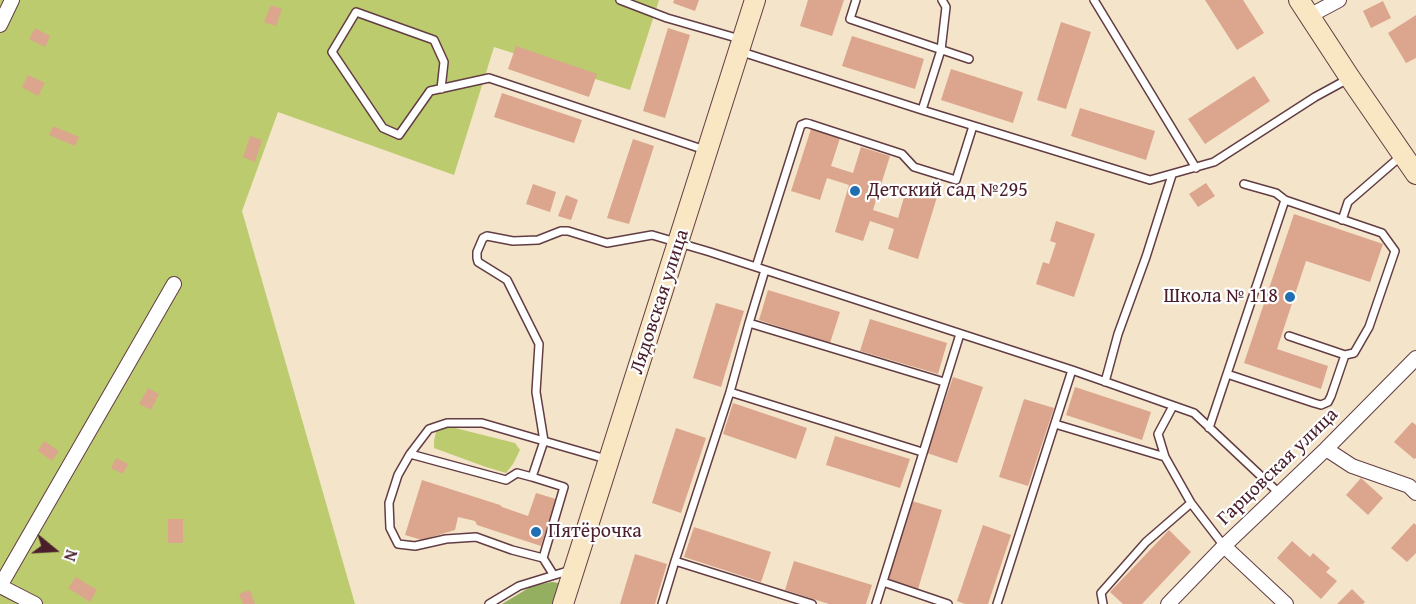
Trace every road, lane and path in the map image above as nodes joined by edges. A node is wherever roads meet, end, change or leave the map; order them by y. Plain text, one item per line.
1 (12, 0) edge
2 (620, 0) edge
3 (755, 0) edge
4 (856, 0) edge
5 (942, 0) edge
6 (1094, 0) edge
7 (1339, 0) edge
8 (1304, 8) edge
9 (0, 25) edge
10 (741, 45) junction
11 (941, 50) junction
12 (969, 59) dead end
13 (1350, 78) junction
14 (441, 89) junction
15 (922, 111) junction
16 (974, 126) junction
17 (708, 151) junction
18 (1402, 154) junction
19 (1196, 168) junction
20 (1172, 174) junction
21 (1416, 174) edge
22 (1244, 184) dead end
23 (1285, 200) junction
24 (1342, 220) junction
25 (679, 242) junction
26 (756, 267) junction
27 (765, 270) junction
28 (174, 284) dead end
29 (749, 323) junction
30 (960, 334) junction
31 (1289, 336) dead end
32 (1345, 355) junction
33 (1416, 358) edge
34 (1072, 370) junction
35 (1227, 374) junction
36 (944, 382) junction
37 (1105, 382) junction
38 (730, 392) junction
39 (1173, 406) junction
40 (1055, 424) junction
41 (1209, 428) junction
42 (544, 441) junction
43 (1326, 449) junction
44 (922, 452) junction
45 (410, 454) junction
46 (1165, 457) junction
47 (609, 459) junction
48 (532, 477) junction
49 (1416, 493) edge
50 (1280, 494) junction
51 (1191, 503) junction
52 (1224, 546) junction
53 (543, 558) junction
54 (675, 561) junction
55 (574, 569) junction
56 (553, 574) junction
57 (883, 582) junction
58 (35, 604) edge
59 (489, 604) edge
60 (563, 604) edge
61 (662, 604) edge
62 (812, 604) edge
63 (876, 604) edge
64 (948, 604) edge
65 (997, 604) edge
66 (1103, 604) edge
67 (1168, 604) edge
68 (1286, 604) edge

1 - 9 street
2 - 10 lane
3 - 10 main road, Лядовская улица
4 - 11 lane
5 - 11 lane
6 - 19 lane
7 - 8 street
8 - 13 main road
10 - 15 lane
10 - 17 main road, Лядовская улица
11 - 12 lane
11 - 15 lane
13 - 18 main road
13 - 19 lane
14 - 14 lane
14 - 17 lane
15 - 16 lane
16 - 20 lane
16 - 26 lane
17 - 25 main road, Лядовская улица
18 - 21 main road
18 - 24 lane
19 - 20 lane
20 - 37 lane
22 - 23 lane
23 - 24 lane
23 - 35 lane
24 - 32 lane
25 - 26 lane
25 - 42 lane
25 - 47 main road, Лядовская улица
26 - 27 lane
27 - 29 lane
27 - 30 lane
28 - 58 street
29 - 36 lane
29 - 38 lane
30 - 34 lane
30 - 36 lane
31 - 32 lane
32 - 35 lane
33 - 43 street, Гарцовская улица
34 - 37 lane
34 - 40 lane
35 - 41 lane
36 - 44 lane
37 - 39 lane
38 - 44 lane
38 - 54 lane
39 - 41 lane
39 - 46 lane
40 - 46 lane
40 - 65 lane
41 - 50 lane
42 - 45 lane
42 - 47 lane
42 - 48 lane
43 - 49 street
43 - 50 street, Гарцовская улица
44 - 57 lane
45 - 48 lane
45 - 53 lane
46 - 51 lane
47 - 55 main road, Лядовская улица
48 - 53 lane
50 - 52 street, Гарцовская улица
51 - 52 lane
51 - 66 lane
52 - 67 street, Гарцовская улица
52 - 68 street
53 - 56 lane
54 - 61 lane
54 - 62 lane
55 - 56 lane
55 - 60 main road, Лядовская улица
56 - 59 lane
57 - 63 lane
57 - 64 lane

